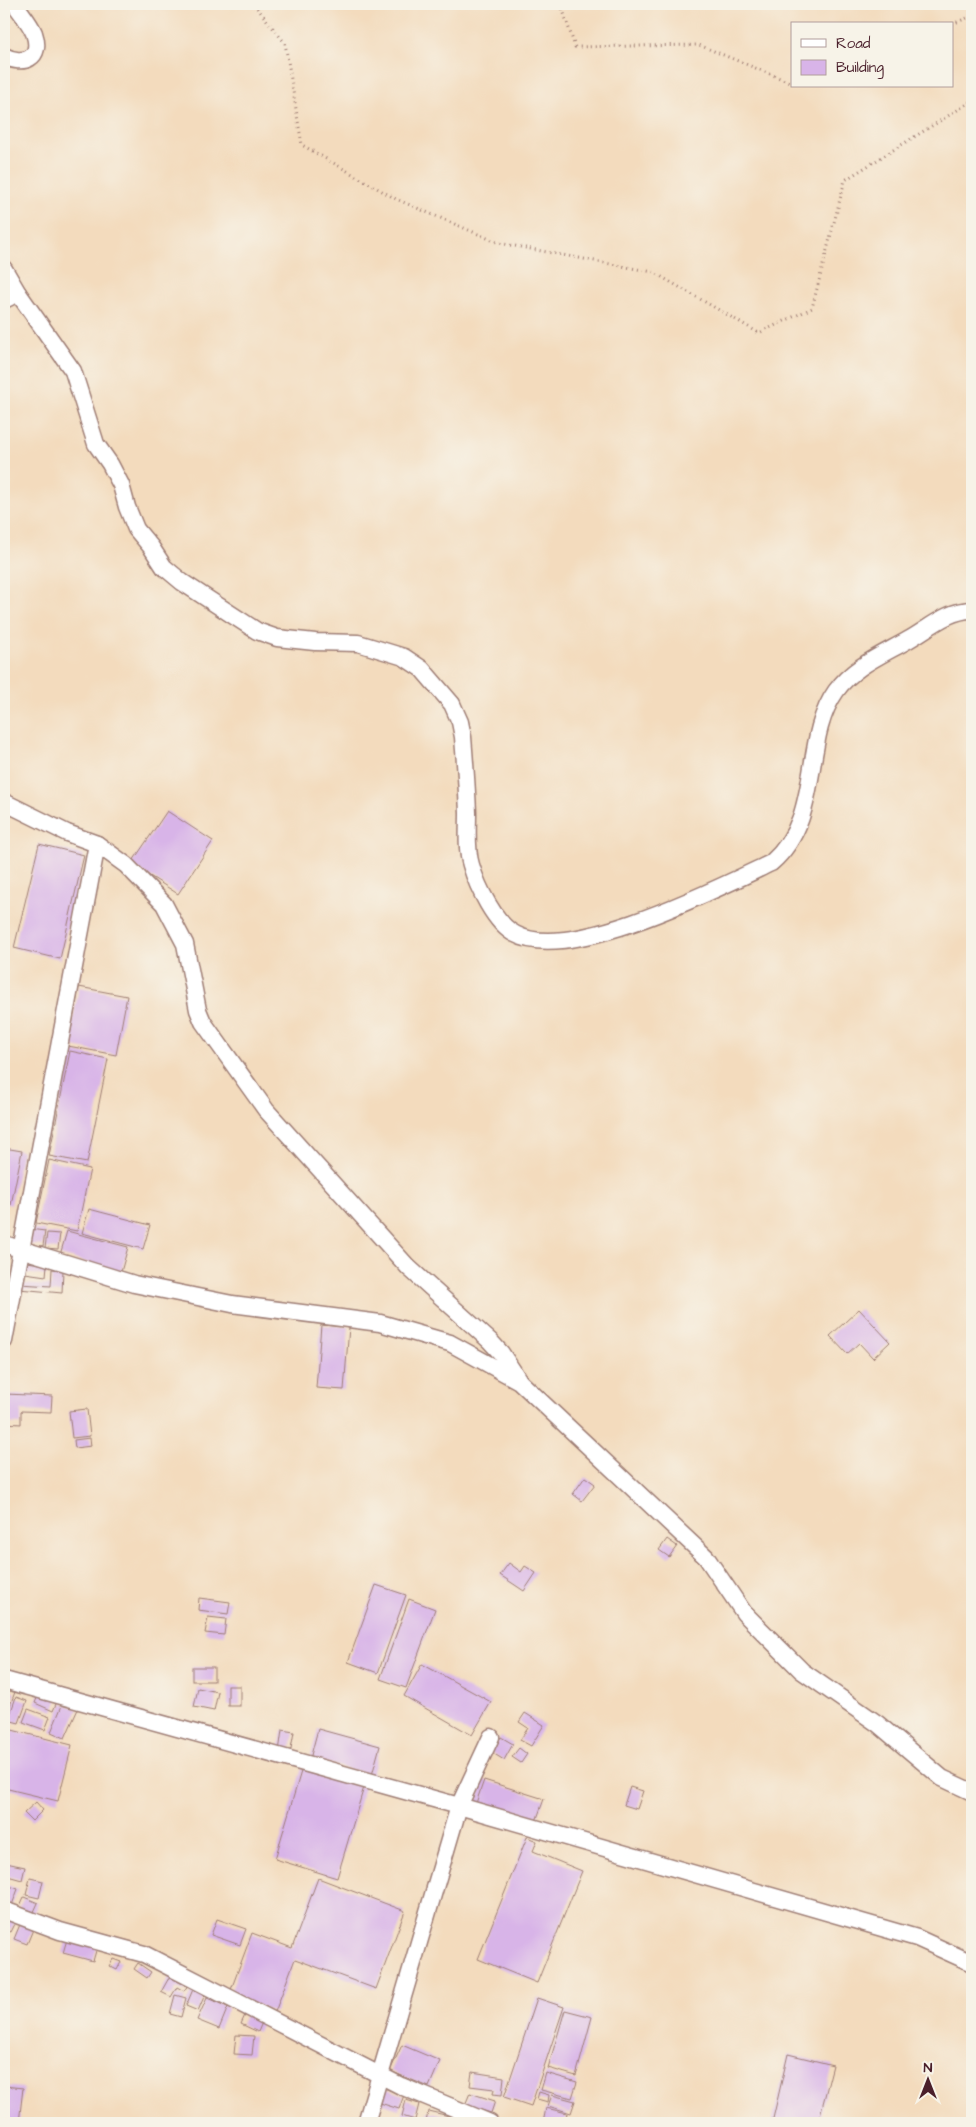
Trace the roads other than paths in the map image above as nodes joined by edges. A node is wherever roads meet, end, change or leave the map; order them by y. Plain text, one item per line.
1 (15, 4) edge
2 (4, 56) edge
3 (4, 269) edge
4 (11, 297) edge
5 (972, 610) edge
6 (4, 802) edge
7 (97, 844) junction
8 (4, 1244) edge
9 (22, 1251) junction
10 (4, 1341) edge
11 (519, 1381) junction
12 (4, 1680) edge
13 (491, 1737) dead end
14 (972, 1792) edge
15 (458, 1806) junction
16 (4, 1910) edge
17 (972, 1962) edge
18 (379, 2075) junction
19 (366, 2123) edge
20 (490, 2123) edge

1 - 2 street
3 - 4 street
4 - 5 street
6 - 7 street
7 - 9 street
7 - 11 street
8 - 9 street
9 - 10 street
9 - 11 street
11 - 14 street
12 - 15 street
13 - 15 street
15 - 17 street
15 - 18 street
16 - 18 street
18 - 19 street
18 - 20 street

